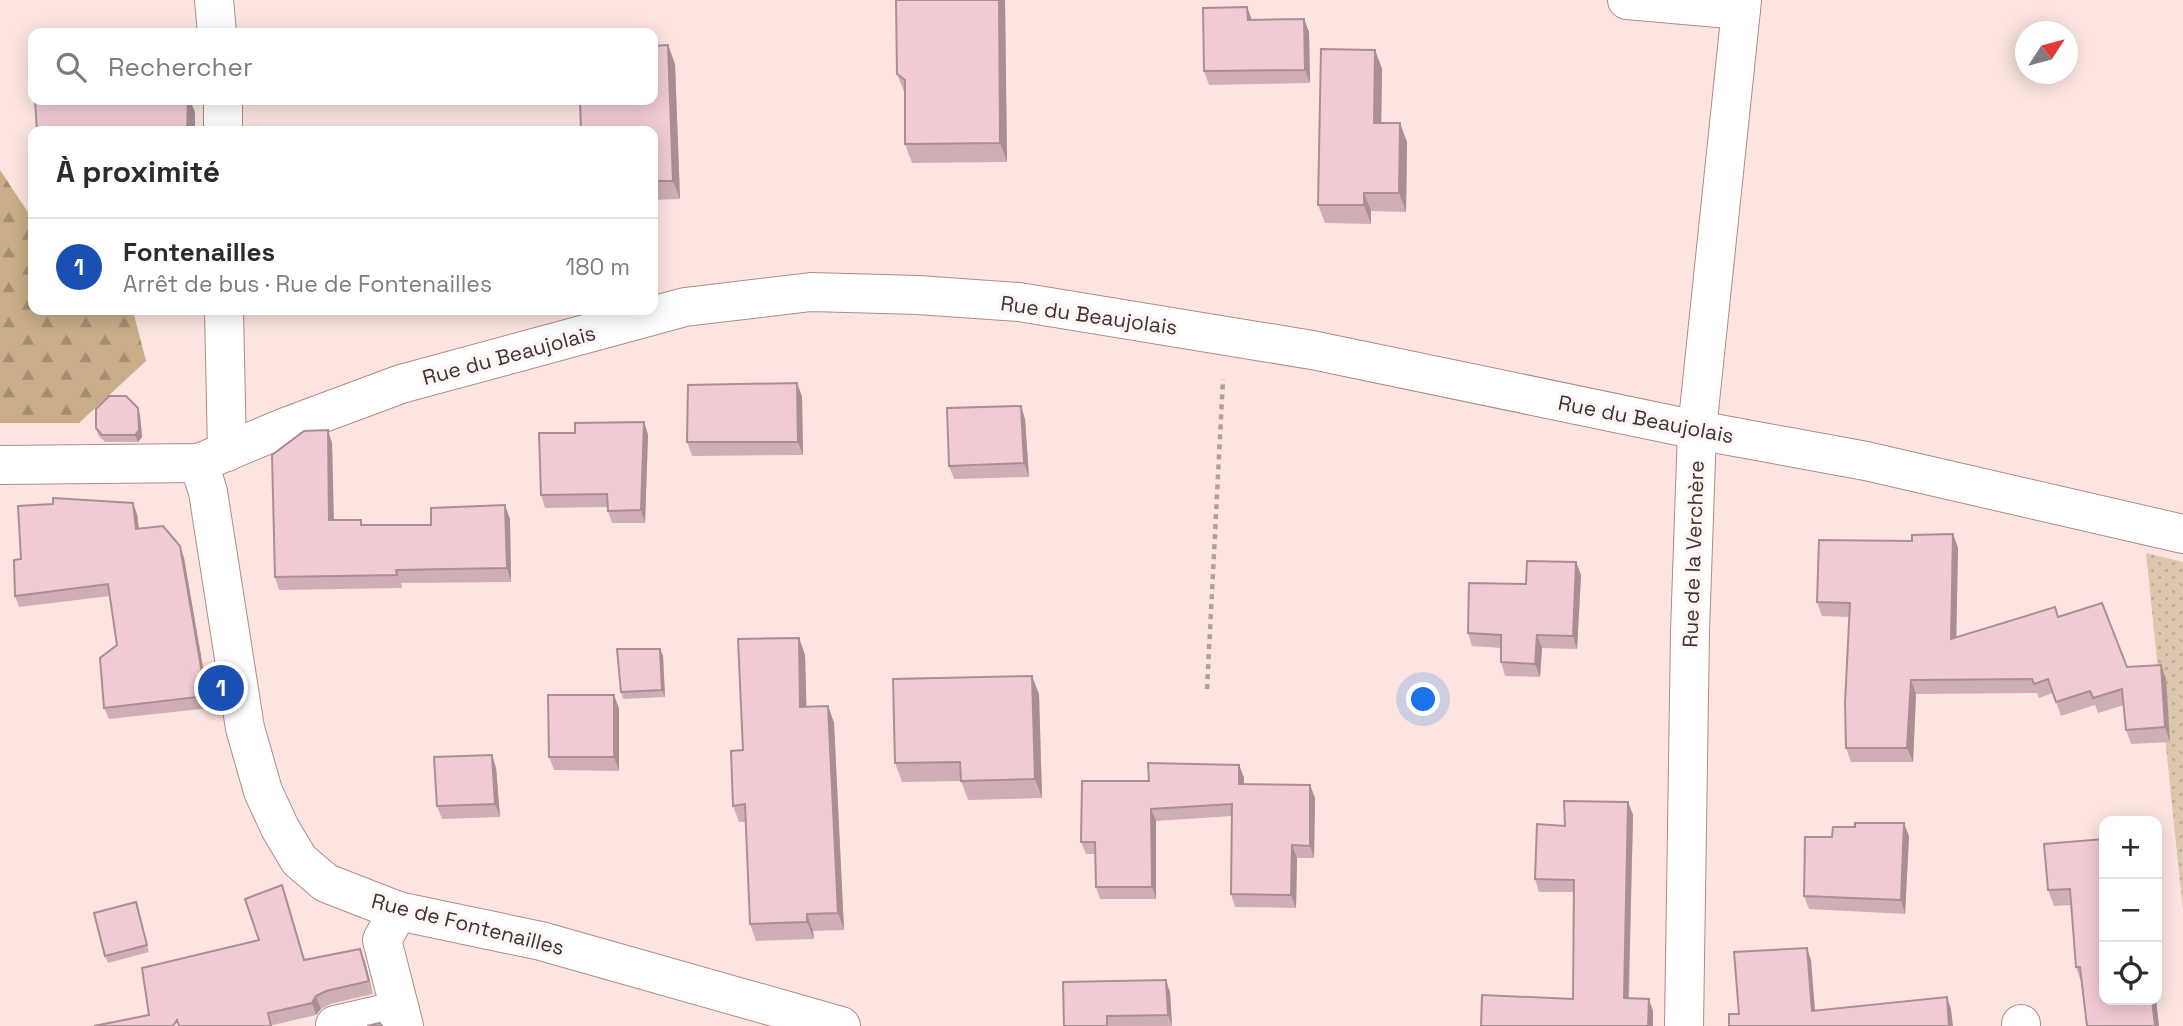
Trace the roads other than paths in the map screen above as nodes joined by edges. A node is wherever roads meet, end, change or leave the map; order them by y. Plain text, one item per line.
1 (214, 0) edge
2 (1628, 0) edge
3 (1741, 5) edge
4 (217, 28) edge
5 (223, 105) edge
6 (223, 126) edge
7 (658, 314) edge
8 (225, 315) edge
9 (655, 315) edge
10 (1697, 430) junction
11 (213, 457) junction
12 (0, 465) edge
13 (2183, 534) edge
14 (398, 911) junction
15 (402, 1018) edge
16 (335, 1025) edge
17 (838, 1026) edge
18 (1684, 1026) edge

1 - 4 street
2 - 3 street
3 - 10 street, Rue de la Verchère
5 - 6 street
7 - 10 street, Rue du Beaujolais
8 - 11 street, Rue de Fontenailles
9 - 11 street, Rue du Beaujolais
10 - 13 street, Rue du Beaujolais
10 - 18 street, Rue de la Verchère
11 - 12 street, Rue du Beaujolais
11 - 14 street, Rue de Fontenailles
14 - 15 street
14 - 17 street, Rue de Fontenailles
15 - 16 street

